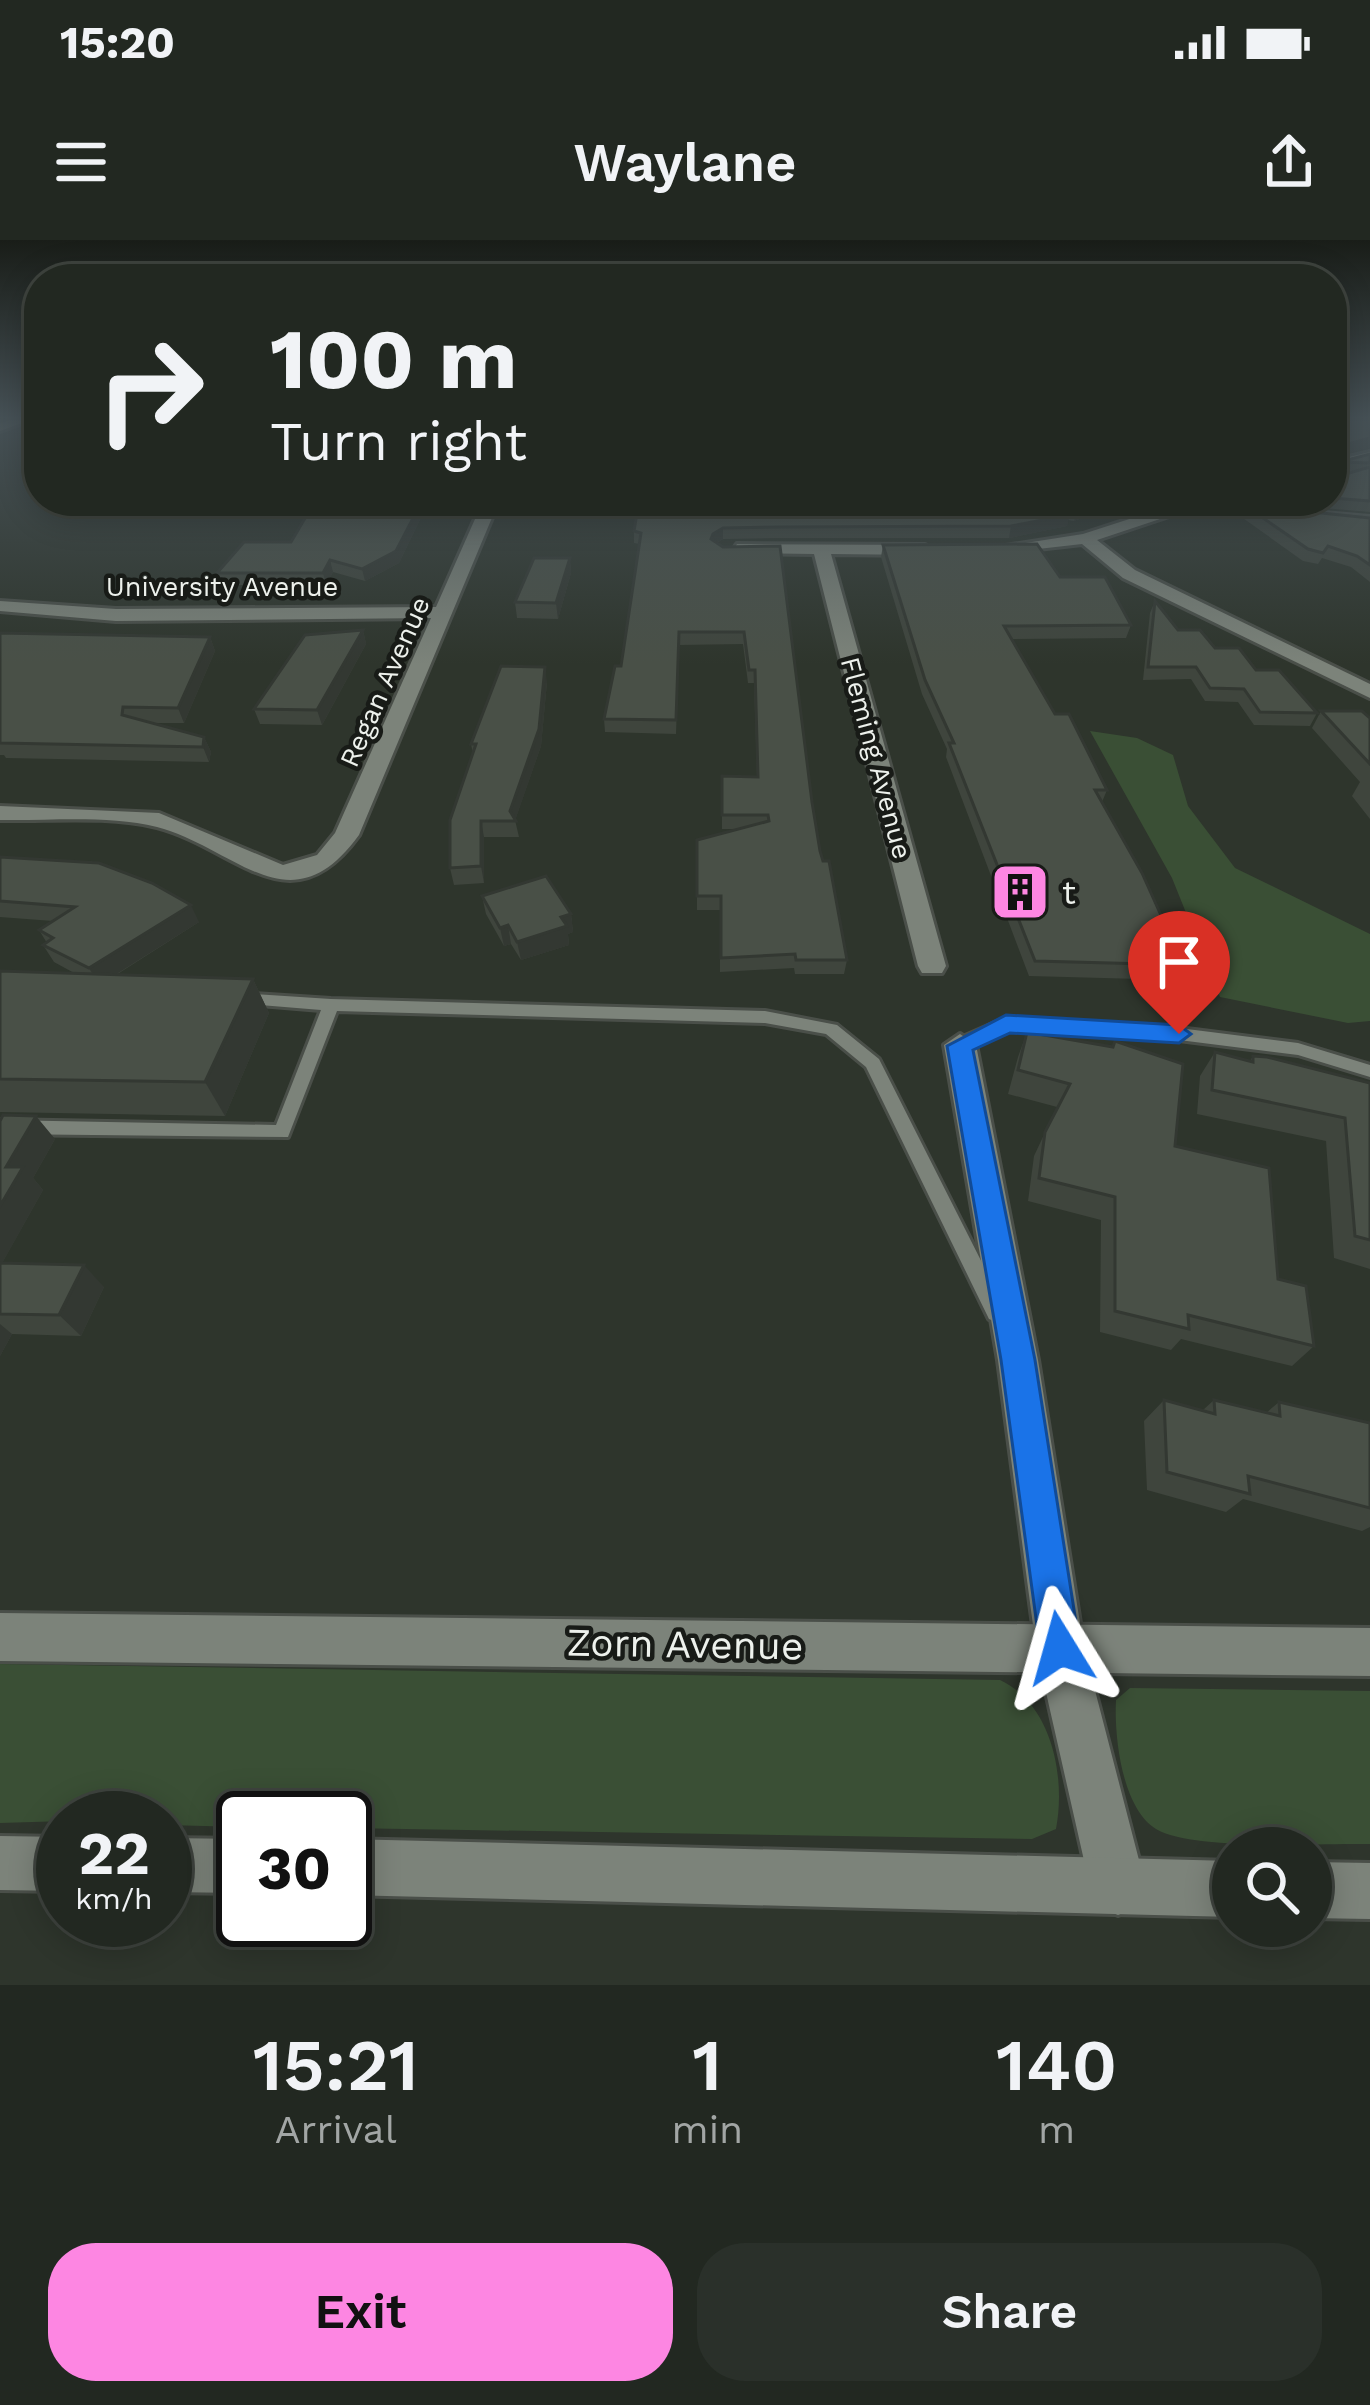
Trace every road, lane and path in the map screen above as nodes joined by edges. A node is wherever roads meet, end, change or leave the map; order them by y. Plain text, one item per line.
1 (484, 516) edge
2 (1153, 516) edge
3 (1318, 516) edge
4 (1370, 522) edge
5 (1085, 538) junction
6 (723, 549) edge
7 (974, 549) edge
8 (821, 550) junction
9 (952, 550) edge
10 (0, 607) edge
11 (445, 612) junction
12 (1370, 692) edge
13 (0, 813) edge
14 (932, 966) dead end
15 (223, 998) edge
16 (331, 1005) junction
17 (960, 1046) joint
18 (1370, 1071) edge
19 (0, 1127) edge
20 (1018, 1360) junction
21 (0, 1636) edge
22 (1060, 1648) junction
23 (1370, 1652) edge
24 (0, 1863) edge
25 (36, 1864) edge
26 (372, 1868) edge
27 (1118, 1887) junction
28 (1212, 1889) edge
29 (1332, 1890) edge
30 (1370, 1891) edge

1 - 11 street, Regan Avenue
2 - 5 street
3 - 4 street
5 - 7 street
5 - 12 street
6 - 8 street
8 - 9 street
8 - 14 street, Fleming Avenue
10 - 11 street, University Avenue
11 - 13 street, Regan Avenue
15 - 16 lane
16 - 19 lane
16 - 20 lane
17 - 18 lane
17 - 20 street
20 - 22 street
21 - 22 street, Zorn Avenue
22 - 23 street, Zorn Avenue
22 - 27 street
24 - 25 street
26 - 27 street
27 - 28 street
29 - 30 street

